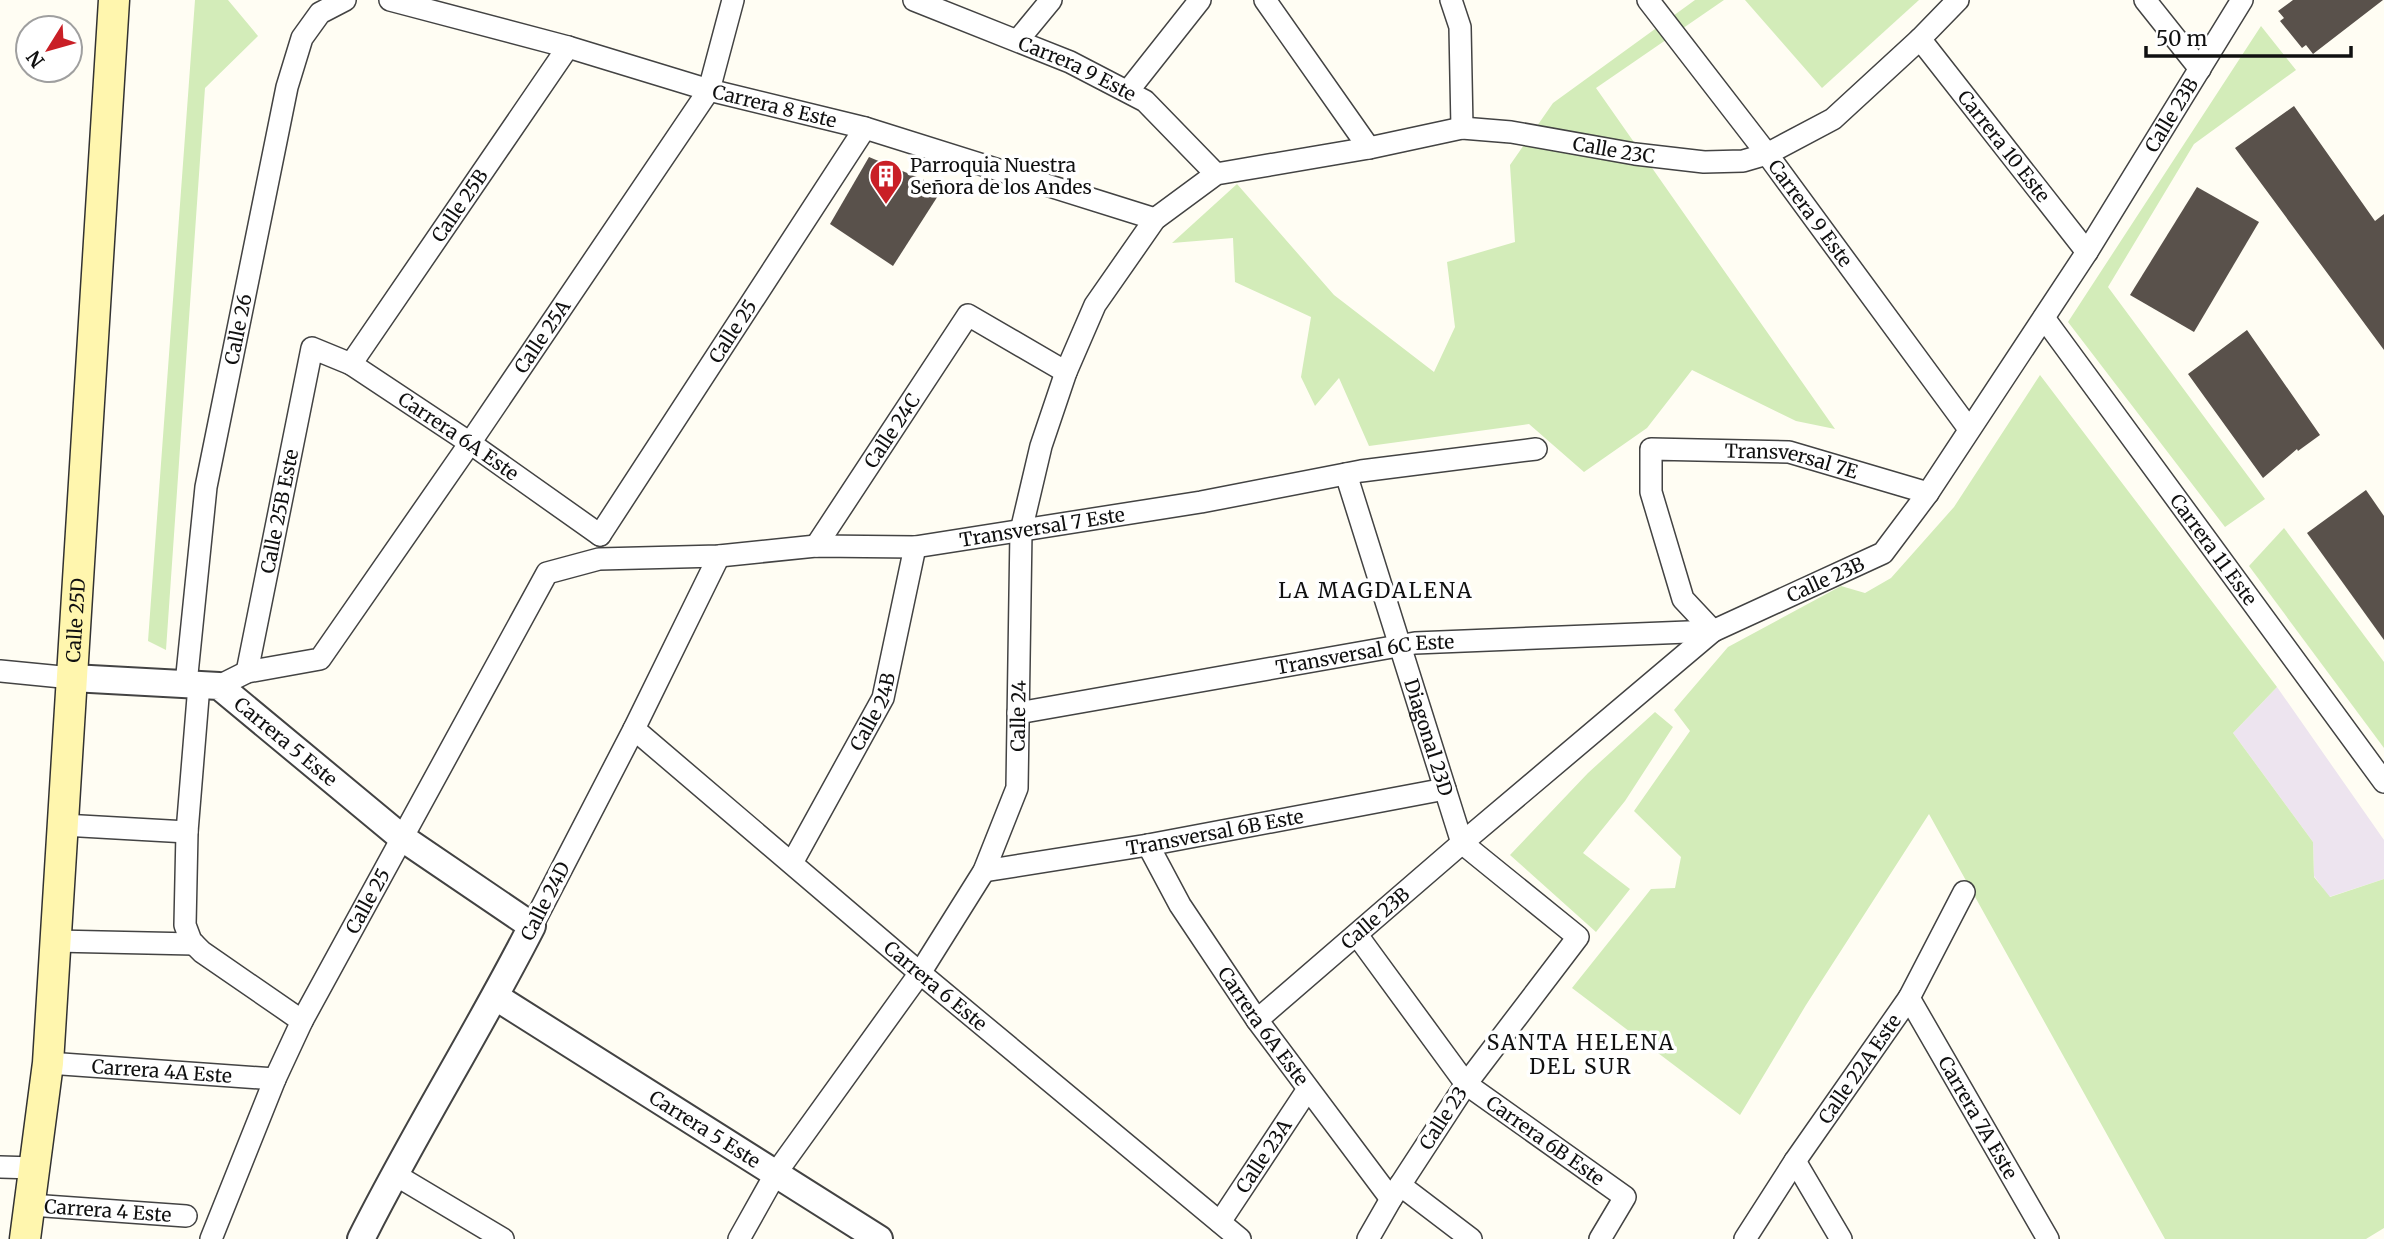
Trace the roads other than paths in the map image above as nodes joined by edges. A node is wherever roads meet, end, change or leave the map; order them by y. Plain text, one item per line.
1 (114, 0) edge
2 (345, 0) edge
3 (390, 0) edge
4 (733, 0) edge
5 (914, 0) edge
6 (1051, 0) edge
7 (1200, 0) edge
8 (1265, 0) edge
9 (1451, 0) edge
10 (1648, 0) edge
11 (1958, 0) edge
12 (2145, 0) edge
13 (2242, 0) edge
14 (1920, 39) junction
15 (1018, 40) junction
16 (568, 47) junction
17 (2200, 69) junction
18 (709, 90) junction
19 (1128, 91) junction
20 (865, 128) junction
21 (1462, 128) junction
22 (1369, 148) junction
23 (1767, 154) junction
24 (1216, 174) junction
25 (1155, 219) junction
26 (2087, 252) junction
27 (2043, 318) junction
28 (312, 348) joint
29 (351, 364) junction
30 (1066, 372) junction
31 (1969, 429) junction
32 (470, 443) junction
33 (1536, 449) dead end
34 (1346, 474) junction
35 (1928, 493) junction
36 (1021, 531) junction
37 (600, 535) junction
38 (816, 546) junction
39 (915, 547) junction
40 (719, 556) junction
41 (599, 559) junction
42 (547, 573) joint
43 (1713, 631) junction
44 (1400, 646) junction
45 (0, 671) edge
46 (247, 672) junction
47 (72, 678) junction
48 (201, 685) junction
49 (1018, 713) junction
50 (634, 729) junction
51 (2384, 782) edge
52 (1445, 789) junction
53 (63, 825) junction
54 (187, 832) junction
55 (401, 837) junction
56 (1462, 843) junction
57 (1148, 845) junction
58 (792, 863) junction
59 (984, 871) junction
60 (1965, 892) dead end
61 (532, 926) junction
62 (190, 935) junction
63 (1357, 935) junction
64 (55, 941) junction
65 (920, 973) junction
66 (496, 997) junction
67 (1909, 998) junction
68 (1257, 1020) junction
69 (302, 1021) junction
70 (48, 1063) junction
71 (275, 1079) junction
72 (1466, 1084) junction
73 (1308, 1089) junction
74 (1795, 1161) junction
75 (0, 1167) edge
76 (35, 1168) junction
77 (776, 1173) junction
78 (394, 1174) junction
79 (1395, 1192) junction
80 (31, 1205) junction
81 (186, 1216) dead end
82 (1220, 1222) junction
83 (25, 1239) edge
84 (211, 1239) edge
85 (361, 1239) edge
86 (503, 1239) edge
87 (739, 1239) edge
88 (879, 1239) edge
89 (1240, 1239) edge
90 (1368, 1239) edge
91 (1471, 1239) edge
92 (1600, 1239) edge
93 (1745, 1239) edge
94 (1841, 1239) edge
95 (2048, 1239) edge

1 - 47 main road, Calle 25D
2 - 48 street, Calle 26
3 - 16 street, Carrera 8 Este
4 - 18 street, Calle 25A
5 - 15 street, Carrera 9 Este
6 - 15 street
7 - 19 street
8 - 22 street
9 - 21 street
10 - 23 street, Carrera 9 Este
11 - 14 street, Calle 23C
12 - 17 street
13 - 17 street, Calle 23B
14 - 23 street, Calle 23C
14 - 26 street, Carrera 10 Este
15 - 19 street, Carrera 9 Este
16 - 18 street, Carrera 8 Este
16 - 29 street, Calle 25B
17 - 26 street, Calle 23B
18 - 20 street, Carrera 8 Este
18 - 32 street, Calle 25A
19 - 24 street, Carrera 9 Este
20 - 25 street, Carrera 8 Este
20 - 37 street, Calle 25
21 - 22 street, Calle 23C
21 - 23 street, Calle 23C
22 - 24 street, Calle 23C
23 - 31 street, Carrera 9 Este
24 - 25 street, Calle 24
25 - 30 street, Calle 24
26 - 27 street, Calle 23B
27 - 31 street, Calle 23B
27 - 51 street, Carrera 11 Este
28 - 29 street, Carrera 6A Este
28 - 46 street, Calle 25B Este
29 - 32 street, Carrera 6A Este
30 - 36 street, Calle 24
30 - 38 street, Calle 24C
31 - 35 street, Calle 23B
32 - 37 street, Carrera 6A Este
32 - 46 street, Calle 25A
33 - 34 street, Transversal 7 Este
34 - 36 street, Transversal 7 Este
34 - 44 street, Diagonal 23D
35 - 43 street, Calle 23B
35 - 43 street, Transversal 7E
36 - 39 street, Transversal 7 Este
36 - 49 street, Calle 24
37 - 41 street
38 - 39 street, Transversal 7 Este
38 - 40 street, Transversal 7 Este
39 - 58 street, Calle 24B
40 - 41 street, Transversal 7 Este
40 - 50 street, Calle 24D
41 - 42 street, Transversal 7 Este
42 - 55 street, Calle 25
43 - 44 street, Transversal 6C Este
43 - 56 street, Calle 23B
44 - 49 street, Transversal 6C Este
44 - 52 street, Diagonal 23D
45 - 47 street
46 - 48 street
47 - 48 street
47 - 53 main road, Calle 25D
48 - 54 street
48 - 55 street, Carrera 5 Este
49 - 59 street, Calle 24
50 - 58 street, Carrera 6 Este
50 - 61 street, Calle 24D
52 - 56 street, Diagonal 23D
52 - 57 street, Transversal 6B Este
53 - 54 street
53 - 64 main road, Calle 25D
54 - 62 street
55 - 61 street, Carrera 5 Este
55 - 69 street, Calle 25
56 - 63 street, Calle 23B
56 - 72 street, Calle 23
57 - 59 street, Transversal 6B Este
57 - 68 street, Carrera 6A Este
58 - 65 street, Carrera 6 Este
59 - 65 street, Calle 24
60 - 67 street, Calle 22A Este
61 - 66 street, Calle 24D
62 - 64 street
62 - 69 street
63 - 68 street, Calle 23B
63 - 72 street, Carrera 6B Este
64 - 70 main road, Calle 25D
65 - 77 street, Calle 24
65 - 82 street, Carrera 6 Este
66 - 77 street, Carrera 5 Este
66 - 78 street, Calle 24D
67 - 74 street, Calle 22A Este
67 - 95 street, Carrera 7A Este
68 - 73 street, Carrera 6A Este
69 - 71 street, Calle 25
70 - 71 street, Carrera 4A Este
70 - 76 main road, Calle 25D
71 - 84 street, Calle 25
72 - 79 street, Calle 23
72 - 92 street, Carrera 6B Este
73 - 79 street, Carrera 6A Este
73 - 82 street, Calle 23A
74 - 93 street, Calle 22A Este
74 - 94 street
75 - 76 street, Carrera 4 Este
76 - 80 main road, Calle 25D
77 - 87 street, Calle 24
77 - 88 street, Carrera 5 Este
78 - 85 street, Calle 24D
78 - 86 street
79 - 90 street, Calle 23
79 - 91 street, Carrera 6A Este
80 - 81 street, Carrera 4 Este
80 - 83 main road, Calle 25D
82 - 89 street, Carrera 6 Este

